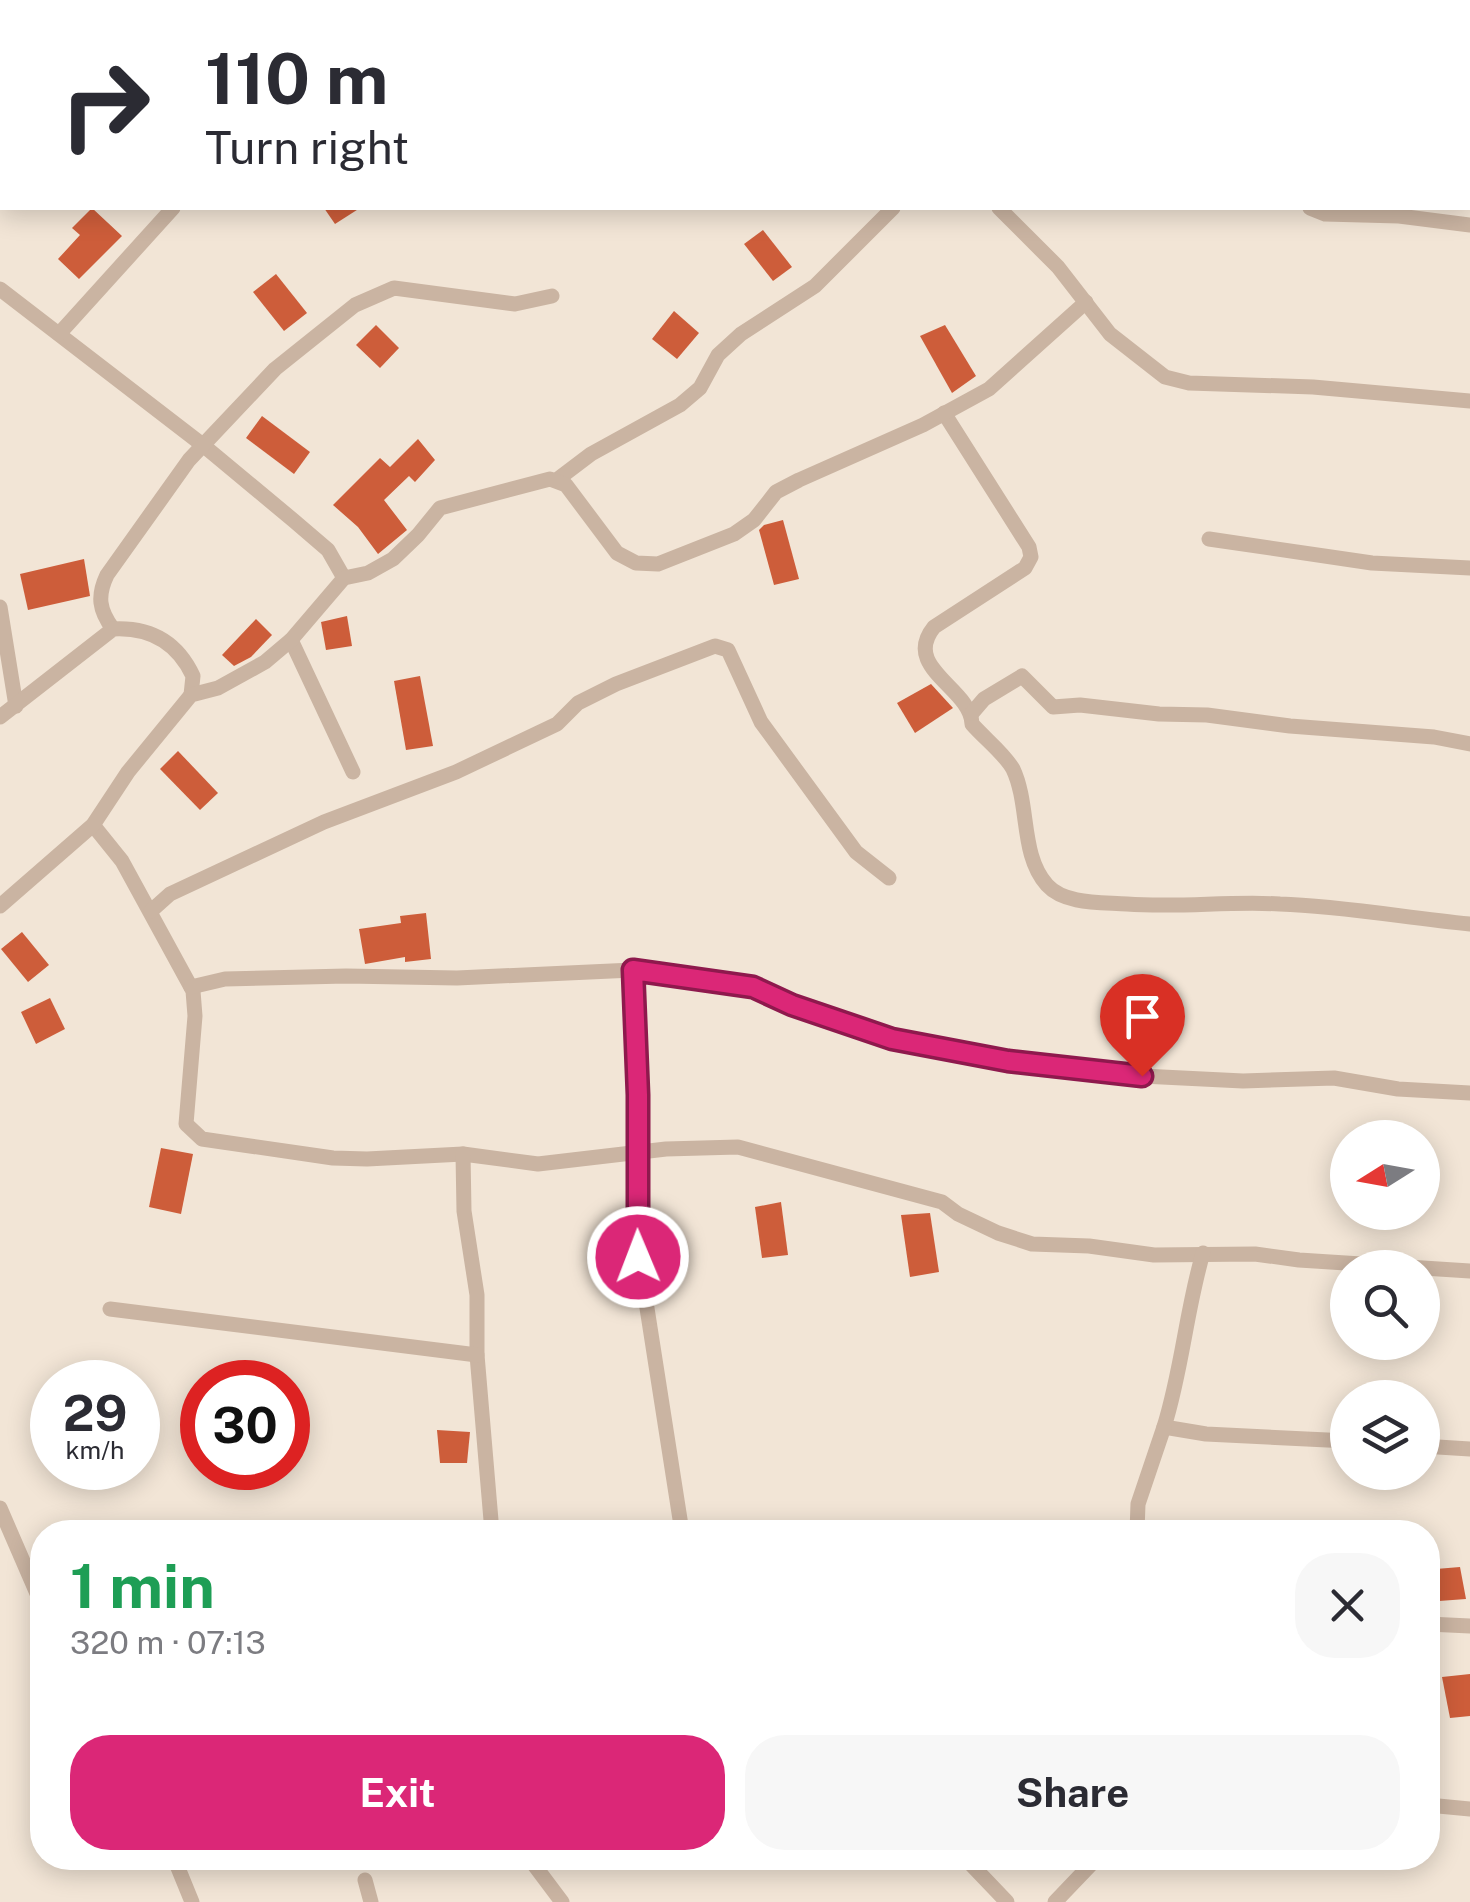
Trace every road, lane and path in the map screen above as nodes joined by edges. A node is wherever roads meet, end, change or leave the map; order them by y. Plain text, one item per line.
1 (171, 210) edge
2 (892, 210) edge
3 (1001, 210) edge
4 (1315, 210) edge
5 (1470, 225) edge
6 (0, 289) edge
7 (552, 296) dead end
8 (1086, 302) junction
9 (59, 334) junction
10 (1470, 401) edge
11 (944, 413) junction
12 (204, 446) junction
13 (558, 479) junction
14 (1209, 539) dead end
15 (1470, 568) edge
16 (344, 578) junction
17 (0, 607) edge
18 (112, 629) junction
19 (291, 640) junction
20 (190, 695) junction
21 (16, 706) junction
22 (972, 714) junction
23 (0, 717) edge
24 (1470, 744) edge
25 (353, 772) dead end
26 (93, 826) junction
27 (889, 878) dead end
28 (0, 906) edge
29 (151, 911) junction
30 (1470, 924) edge
31 (633, 970) junction
32 (191, 987) junction
33 (1470, 1093) edge
34 (463, 1154) junction
35 (638, 1154) junction
36 (1203, 1253) junction
37 (1470, 1271) edge
38 (110, 1309) dead end
39 (477, 1355) junction
40 (1164, 1427) junction
41 (1330, 1440) edge
42 (1440, 1447) edge
43 (1470, 1449) edge
44 (0, 1508) edge
45 (491, 1520) edge
46 (680, 1520) edge
47 (1137, 1520) edge
48 (30, 1577) edge
49 (1440, 1625) edge
50 (1470, 1626) edge
51 (1440, 1806) edge
52 (1470, 1809) edge
53 (179, 1870) edge
54 (538, 1870) edge
55 (976, 1870) edge
56 (1086, 1870) edge
57 (364, 1880) dead end
58 (192, 1902) edge
59 (371, 1902) edge
60 (562, 1902) edge
61 (1007, 1902) edge
62 (1055, 1902) edge

1 - 9 street
2 - 13 street
3 - 8 street
4 - 5 street
6 - 9 street
7 - 12 street
8 - 10 street
8 - 11 street
9 - 12 street
11 - 13 street
11 - 22 street
12 - 16 street
12 - 18 street
13 - 16 street
14 - 15 street
16 - 19 street
17 - 21 street
18 - 20 street
18 - 21 street
19 - 20 street
19 - 25 street
20 - 26 street
21 - 23 street
22 - 24 street
22 - 30 street
26 - 28 street
26 - 29 street
27 - 29 street
29 - 32 street
31 - 32 street
31 - 33 street
31 - 35 street
32 - 34 street
34 - 35 street
34 - 39 street
35 - 36 street
35 - 46 street
36 - 37 street
36 - 40 street
38 - 39 street
39 - 45 street
40 - 41 street
40 - 47 street
42 - 43 street
44 - 48 street
49 - 50 street
51 - 52 street
53 - 58 street
54 - 60 street
55 - 61 street
56 - 62 street
57 - 59 street

